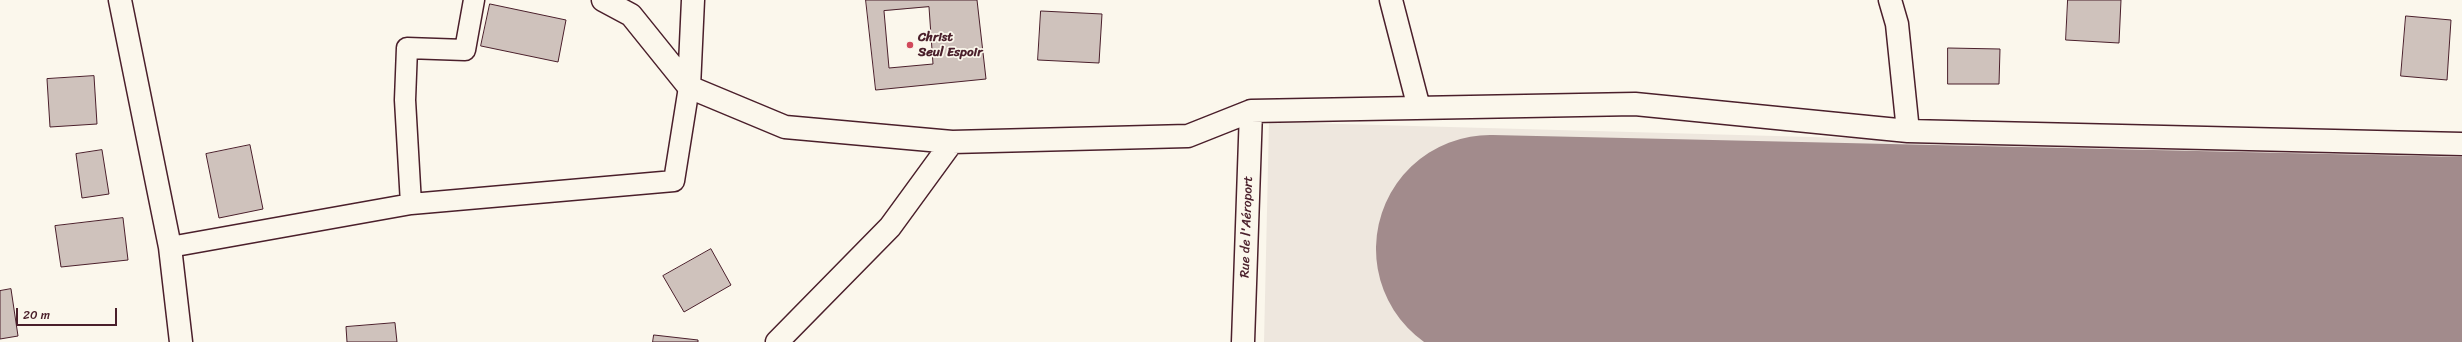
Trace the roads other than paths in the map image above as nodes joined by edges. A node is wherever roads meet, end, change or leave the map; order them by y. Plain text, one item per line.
1 (120, 0) edge
2 (474, 0) edge
3 (604, 0) edge
4 (693, 0) edge
5 (1391, 0) edge
6 (1890, 0) edge
7 (689, 87) junction
8 (1419, 108) junction
9 (1252, 111) junction
10 (1908, 131) junction
11 (952, 142) junction
12 (2462, 144) edge
13 (411, 204) junction
14 (170, 247) junction
15 (181, 342) edge
16 (777, 342) edge
17 (1243, 342) edge

1 - 14 street
2 - 13 lane
3 - 7 street
4 - 7 street
5 - 8 street
6 - 10 street
7 - 11 street
7 - 13 lane
8 - 9 street
8 - 10 street
9 - 11 street
9 - 17 street, Rue de l'Aéroport
10 - 12 street
11 - 16 street
13 - 14 lane
14 - 15 street

